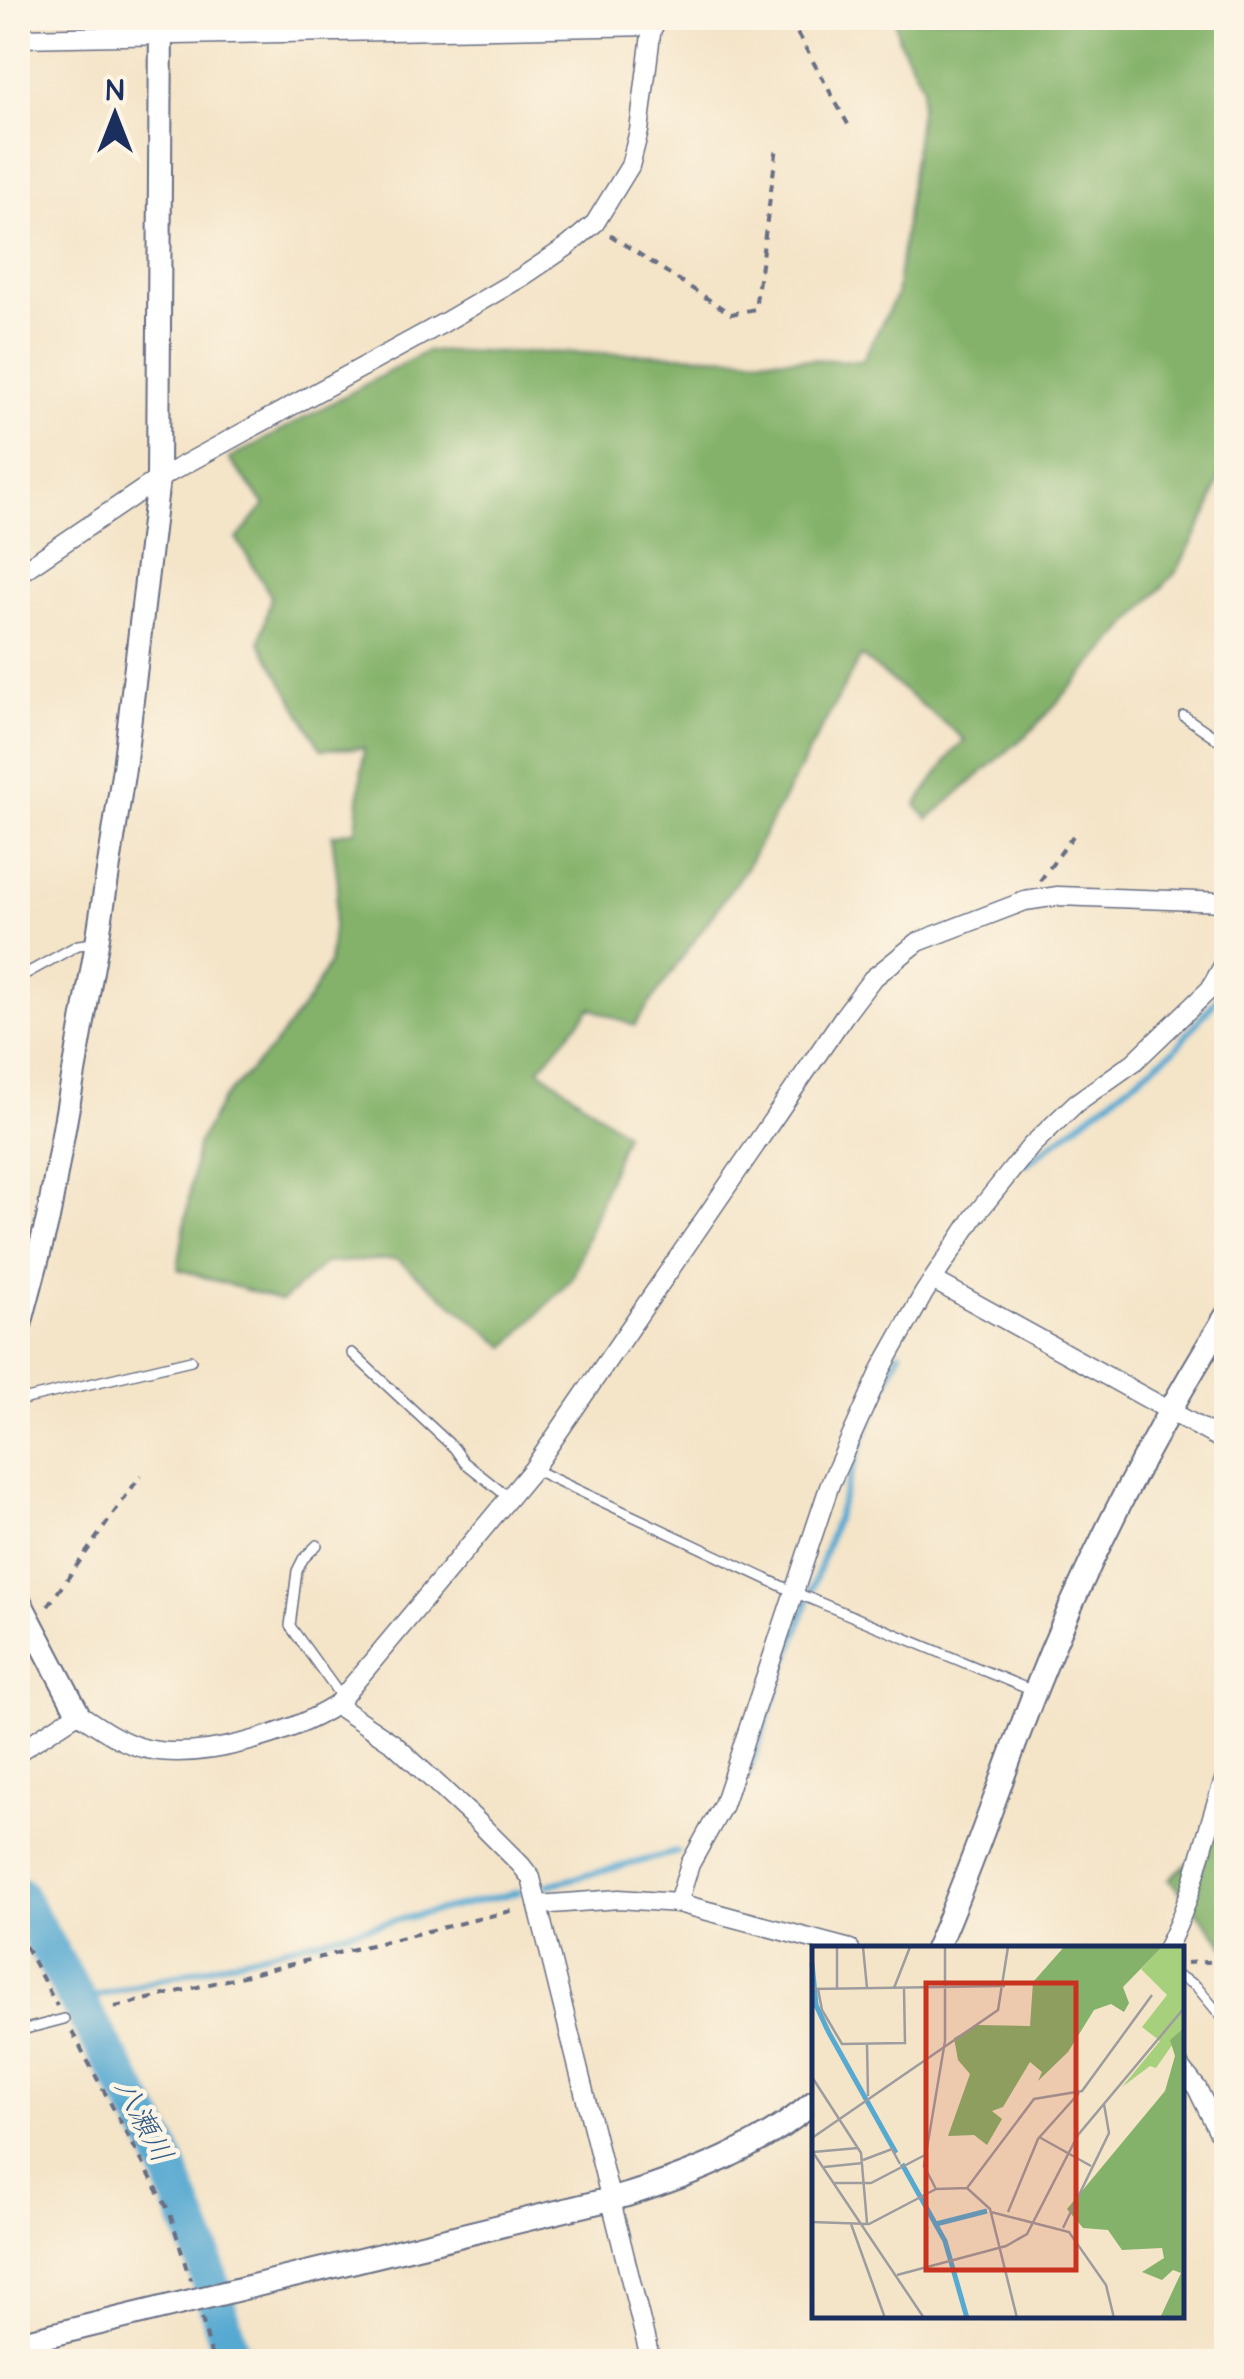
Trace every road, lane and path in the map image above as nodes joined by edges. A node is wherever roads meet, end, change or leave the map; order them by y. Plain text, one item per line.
1 (794, 18) edge
2 (654, 22) edge
3 (161, 26) edge
4 (18, 38) edge
5 (849, 126) dead end
6 (777, 146) dead end
7 (595, 222) junction
8 (158, 480) junction
9 (18, 574) edge
10 (1184, 716) dead end
11 (1226, 745) edge
12 (1073, 836) dead end
13 (1026, 901) junction
14 (1226, 902) edge
15 (97, 943) junction
16 (1226, 960) edge
17 (18, 978) edge
18 (933, 1280) junction
19 (1226, 1316) edge
20 (18, 1334) edge
21 (352, 1354) dead end
22 (191, 1360) dead end
23 (18, 1401) edge
24 (1168, 1409) junction
25 (1226, 1442) edge
26 (533, 1468) junction
27 (141, 1475) dead end
28 (509, 1498) junction
29 (317, 1545) dead end
30 (794, 1592) junction
31 (18, 1598) edge
32 (30, 1624) junction
33 (1035, 1692) junction
34 (339, 1702) junction
35 (78, 1714) junction
36 (18, 1752) edge
37 (1226, 1775) edge
38 (678, 1903) junction
39 (538, 1905) junction
40 (18, 1932) edge
41 (839, 1946) edge
42 (937, 1946) edge
43 (1168, 1946) edge
44 (1226, 1961) edge
45 (1184, 1963) edge
46 (1184, 1979) edge
47 (115, 2007) dead end
48 (64, 2019) junction
49 (1226, 2022) edge
50 (18, 2030) edge
51 (1184, 2071) edge
52 (812, 2103) edge
53 (1226, 2148) edge
54 (610, 2198) junction
55 (198, 2298) junction
56 (18, 2343) edge
57 (212, 2362) edge
58 (651, 2362) edge

1 - 5 path
2 - 3 street
2 - 7 street
3 - 4 street
3 - 8 street
6 - 7 path
7 - 8 street
8 - 9 street
8 - 15 street
10 - 11 lane
12 - 13 path
13 - 14 street
13 - 26 street
15 - 17 lane
15 - 20 street
16 - 18 street
18 - 24 street
18 - 30 street
19 - 24 street
21 - 28 lane
22 - 23 lane
24 - 25 street
24 - 33 street
26 - 28 street
26 - 30 lane
27 - 32 path
28 - 34 street
29 - 34 lane
30 - 33 lane
30 - 38 street
31 - 32 street
32 - 35 street
33 - 42 street
34 - 35 street
34 - 39 street
35 - 36 street
37 - 43 street
38 - 39 street
38 - 41 street
39 - 47 path
39 - 54 street
40 - 48 path
44 - 45 path
46 - 49 lane
48 - 50 lane
48 - 55 path
51 - 53 street
52 - 54 street
54 - 55 street
54 - 58 street
55 - 56 street
55 - 57 path

